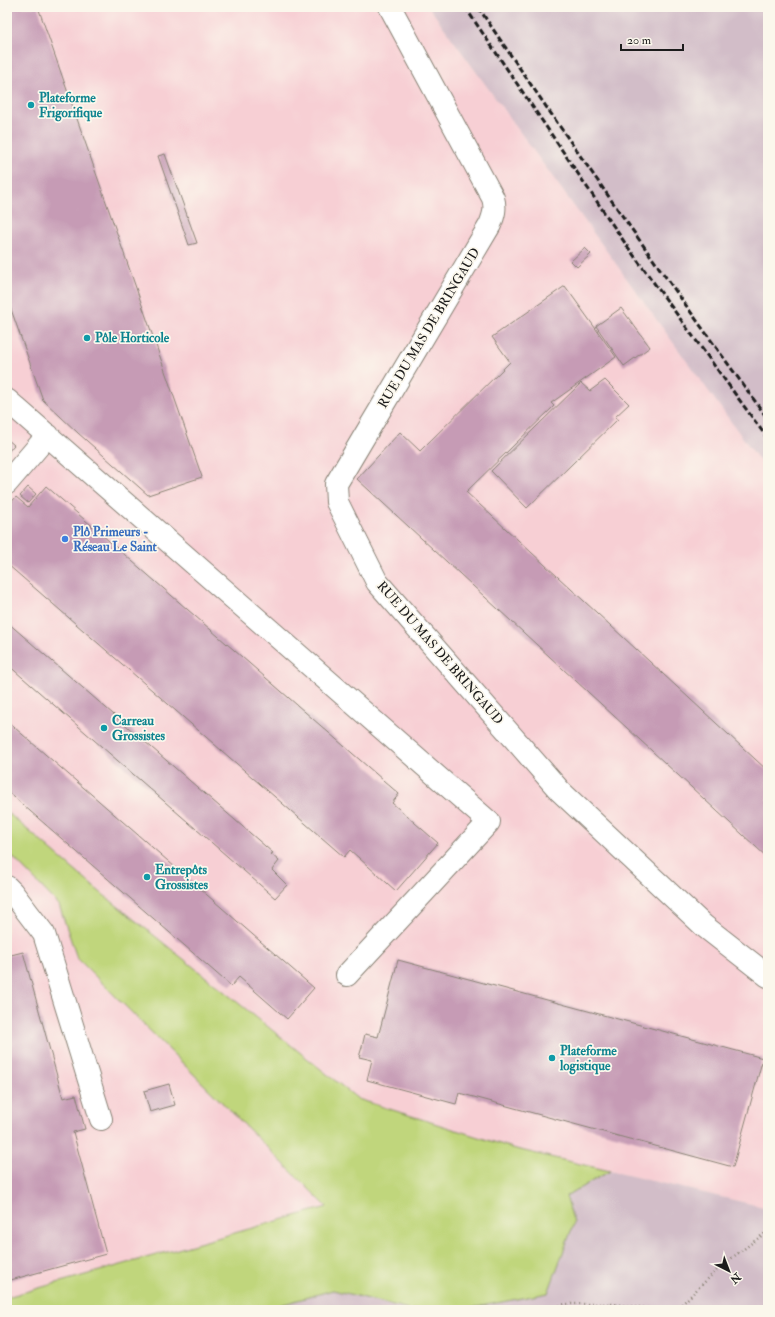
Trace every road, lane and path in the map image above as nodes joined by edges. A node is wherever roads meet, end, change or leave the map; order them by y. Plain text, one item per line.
1 (390, 7) edge
2 (7, 400) edge
3 (48, 435) junction
4 (7, 482) edge
5 (7, 887) edge
6 (347, 975) dead end
7 (768, 976) edge
8 (100, 1119) dead end
9 (768, 1232) edge
10 (544, 1310) edge
11 (664, 1310) edge
12 (676, 1310) edge

1 - 7 street, RUE DU MAS DE BRINGAUD
2 - 3 street
3 - 4 street
3 - 6 street
5 - 8 street
9 - 12 path
10 - 11 path

